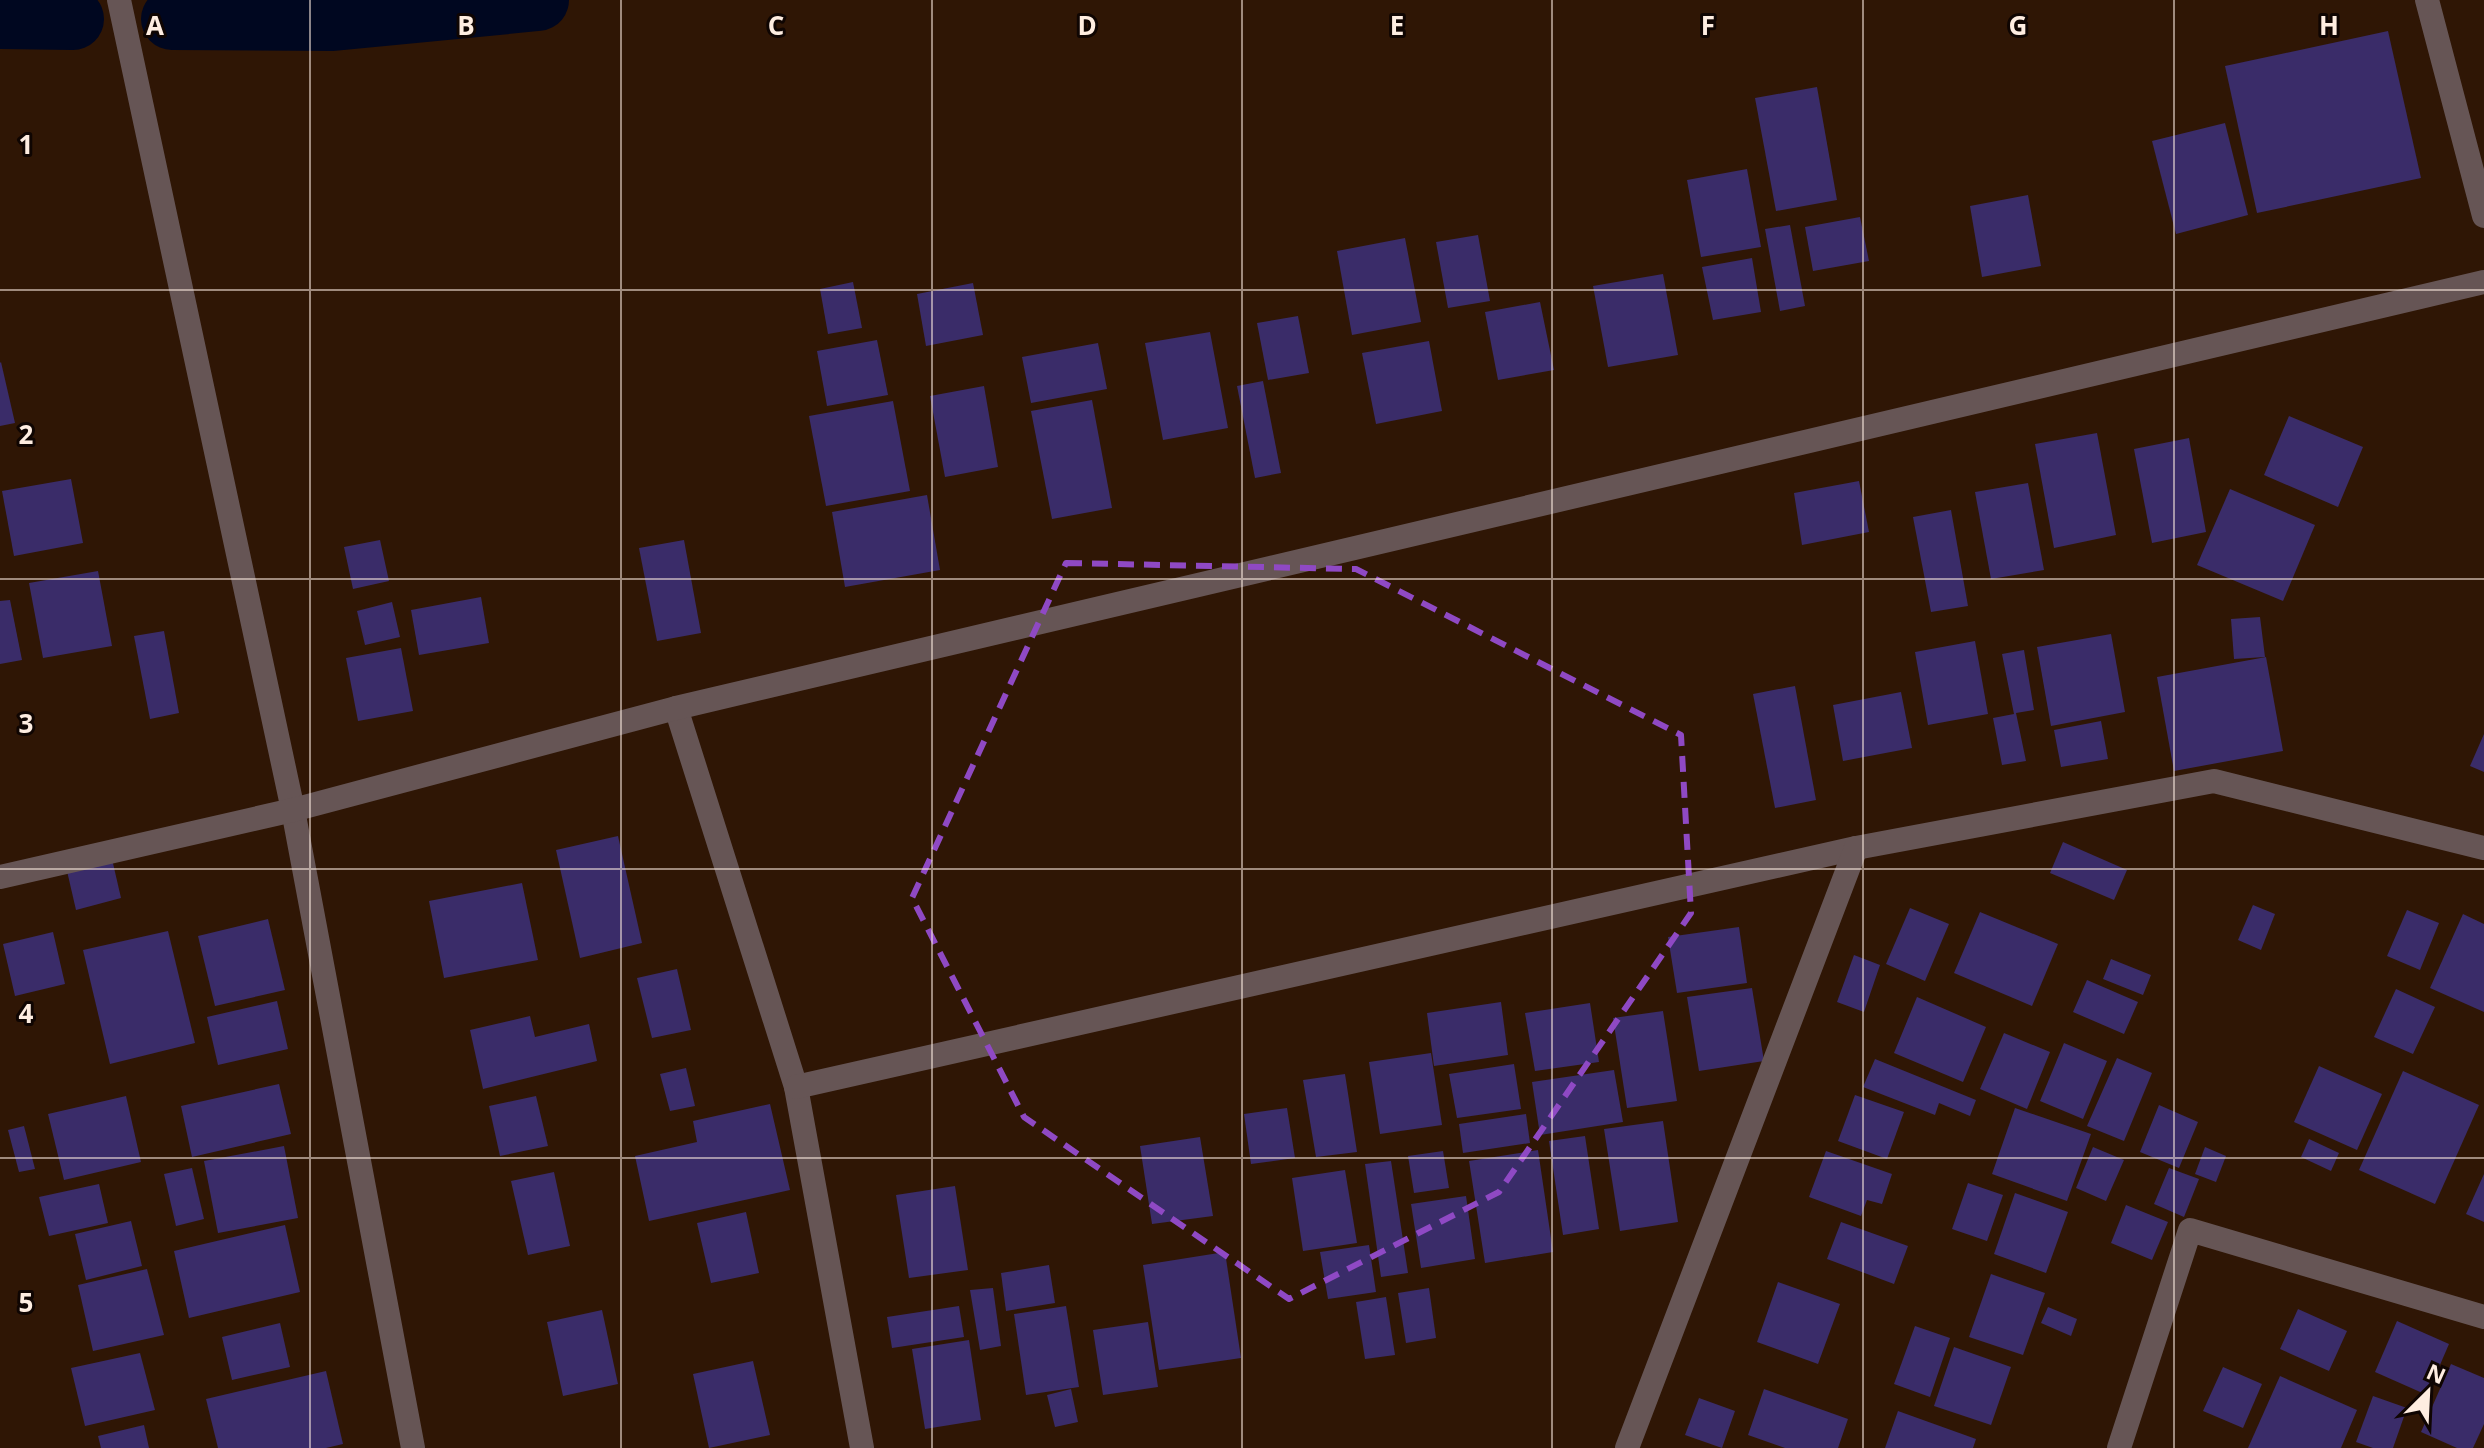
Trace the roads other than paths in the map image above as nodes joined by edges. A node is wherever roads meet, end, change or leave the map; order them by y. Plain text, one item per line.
1 (119, 0) edge
2 (2427, 0) edge
3 (2484, 216) edge
4 (2484, 282) edge
5 (676, 708) junction
6 (293, 810) junction
7 (1856, 848) junction
8 (2484, 848) edge
9 (0, 877) edge
10 (796, 1087) junction
11 (2484, 1317) edge
12 (413, 1448) edge
13 (862, 1448) edge
14 (1627, 1448) edge
15 (2119, 1448) edge

1 - 6 street
2 - 3 street
4 - 5 street
5 - 6 street
5 - 10 street
6 - 9 street
6 - 12 street
7 - 8 street
7 - 10 street
7 - 14 street
10 - 13 street
11 - 15 street

